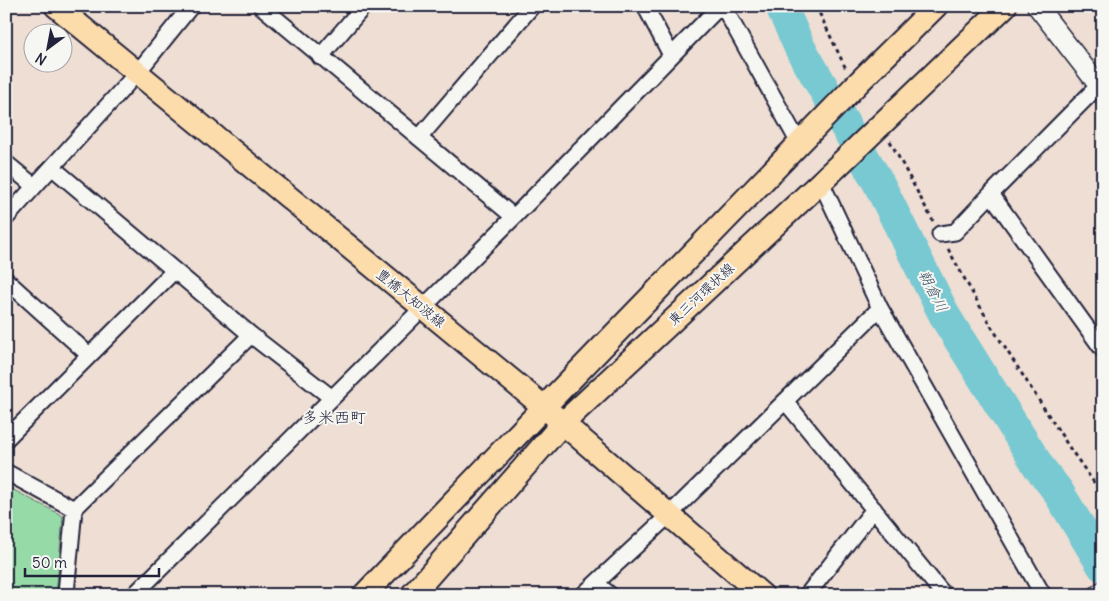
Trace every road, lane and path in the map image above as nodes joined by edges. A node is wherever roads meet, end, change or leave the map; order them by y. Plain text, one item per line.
1 (56, 6) edge
2 (191, 6) edge
3 (261, 6) edge
4 (364, 6) edge
5 (532, 6) edge
6 (645, 6) edge
7 (722, 6) edge
8 (816, 6) edge
9 (936, 6) edge
10 (1005, 6) edge
11 (1037, 6) edge
12 (671, 55) junction
13 (320, 57) junction
14 (137, 73) junction
15 (851, 78) junction
16 (1101, 86) edge
17 (883, 133) junction
18 (419, 138) junction
19 (801, 143) junction
20 (6, 163) edge
21 (53, 168) junction
22 (824, 180) junction
23 (34, 186) junction
24 (991, 194) junction
25 (514, 217) junction
26 (6, 218) edge
27 (940, 234) junction
28 (174, 271) junction
29 (6, 280) edge
30 (422, 308) junction
31 (880, 308) junction
32 (251, 335) junction
33 (1103, 350) edge
34 (89, 354) junction
35 (332, 398) junction
36 (785, 401) junction
37 (544, 407) junction
38 (562, 424) junction
39 (6, 439) edge
40 (6, 472) edge
41 (1103, 495) edge
42 (74, 509) junction
43 (874, 509) junction
44 (669, 515) junction
45 (596, 583) junction
46 (1103, 591) edge
47 (67, 595) edge
48 (134, 595) edge
49 (364, 595) edge
50 (412, 595) edge
51 (583, 595) edge
52 (610, 595) edge
53 (762, 595) edge
54 (807, 595) edge
55 (944, 595) edge
56 (1043, 595) edge
57 (1098, 595) edge

1 - 14 main road, 豊橋大知波線
2 - 14 street
3 - 13 street
4 - 13 street
5 - 18 street
6 - 12 street
7 - 12 street
7 - 19 street
8 - 15 path
9 - 15 main road
10 - 17 main road, 東三河環状線
11 - 16 street
12 - 25 street
13 - 18 street
14 - 21 street
14 - 30 main road, 豊橋大知波線
15 - 19 main road
16 - 24 street
17 - 22 main road, 東三河環状線
17 - 27 path
18 - 25 street
19 - 37 main road
20 - 23 street
21 - 23 street
21 - 28 street
22 - 31 street
22 - 38 main road, 東三河環状線
23 - 26 street
24 - 27 street
24 - 33 street
25 - 30 street
27 - 41 path
28 - 32 street
28 - 34 street
29 - 34 street
30 - 35 street
30 - 37 main road, 豊橋大知波線
31 - 36 street
31 - 56 street
32 - 35 street
32 - 42 street
34 - 39 street
35 - 48 street
36 - 43 street
36 - 44 street
37 - 38 main road, 豊橋大知波線
37 - 49 main road
38 - 44 main road, 豊橋大知波線
38 - 50 main road, 東三河環状線
40 - 42 street
42 - 47 street
43 - 54 street
43 - 55 street
44 - 45 street
44 - 53 main road, 豊橋大知波線
45 - 51 street
45 - 52 street
46 - 57 street

